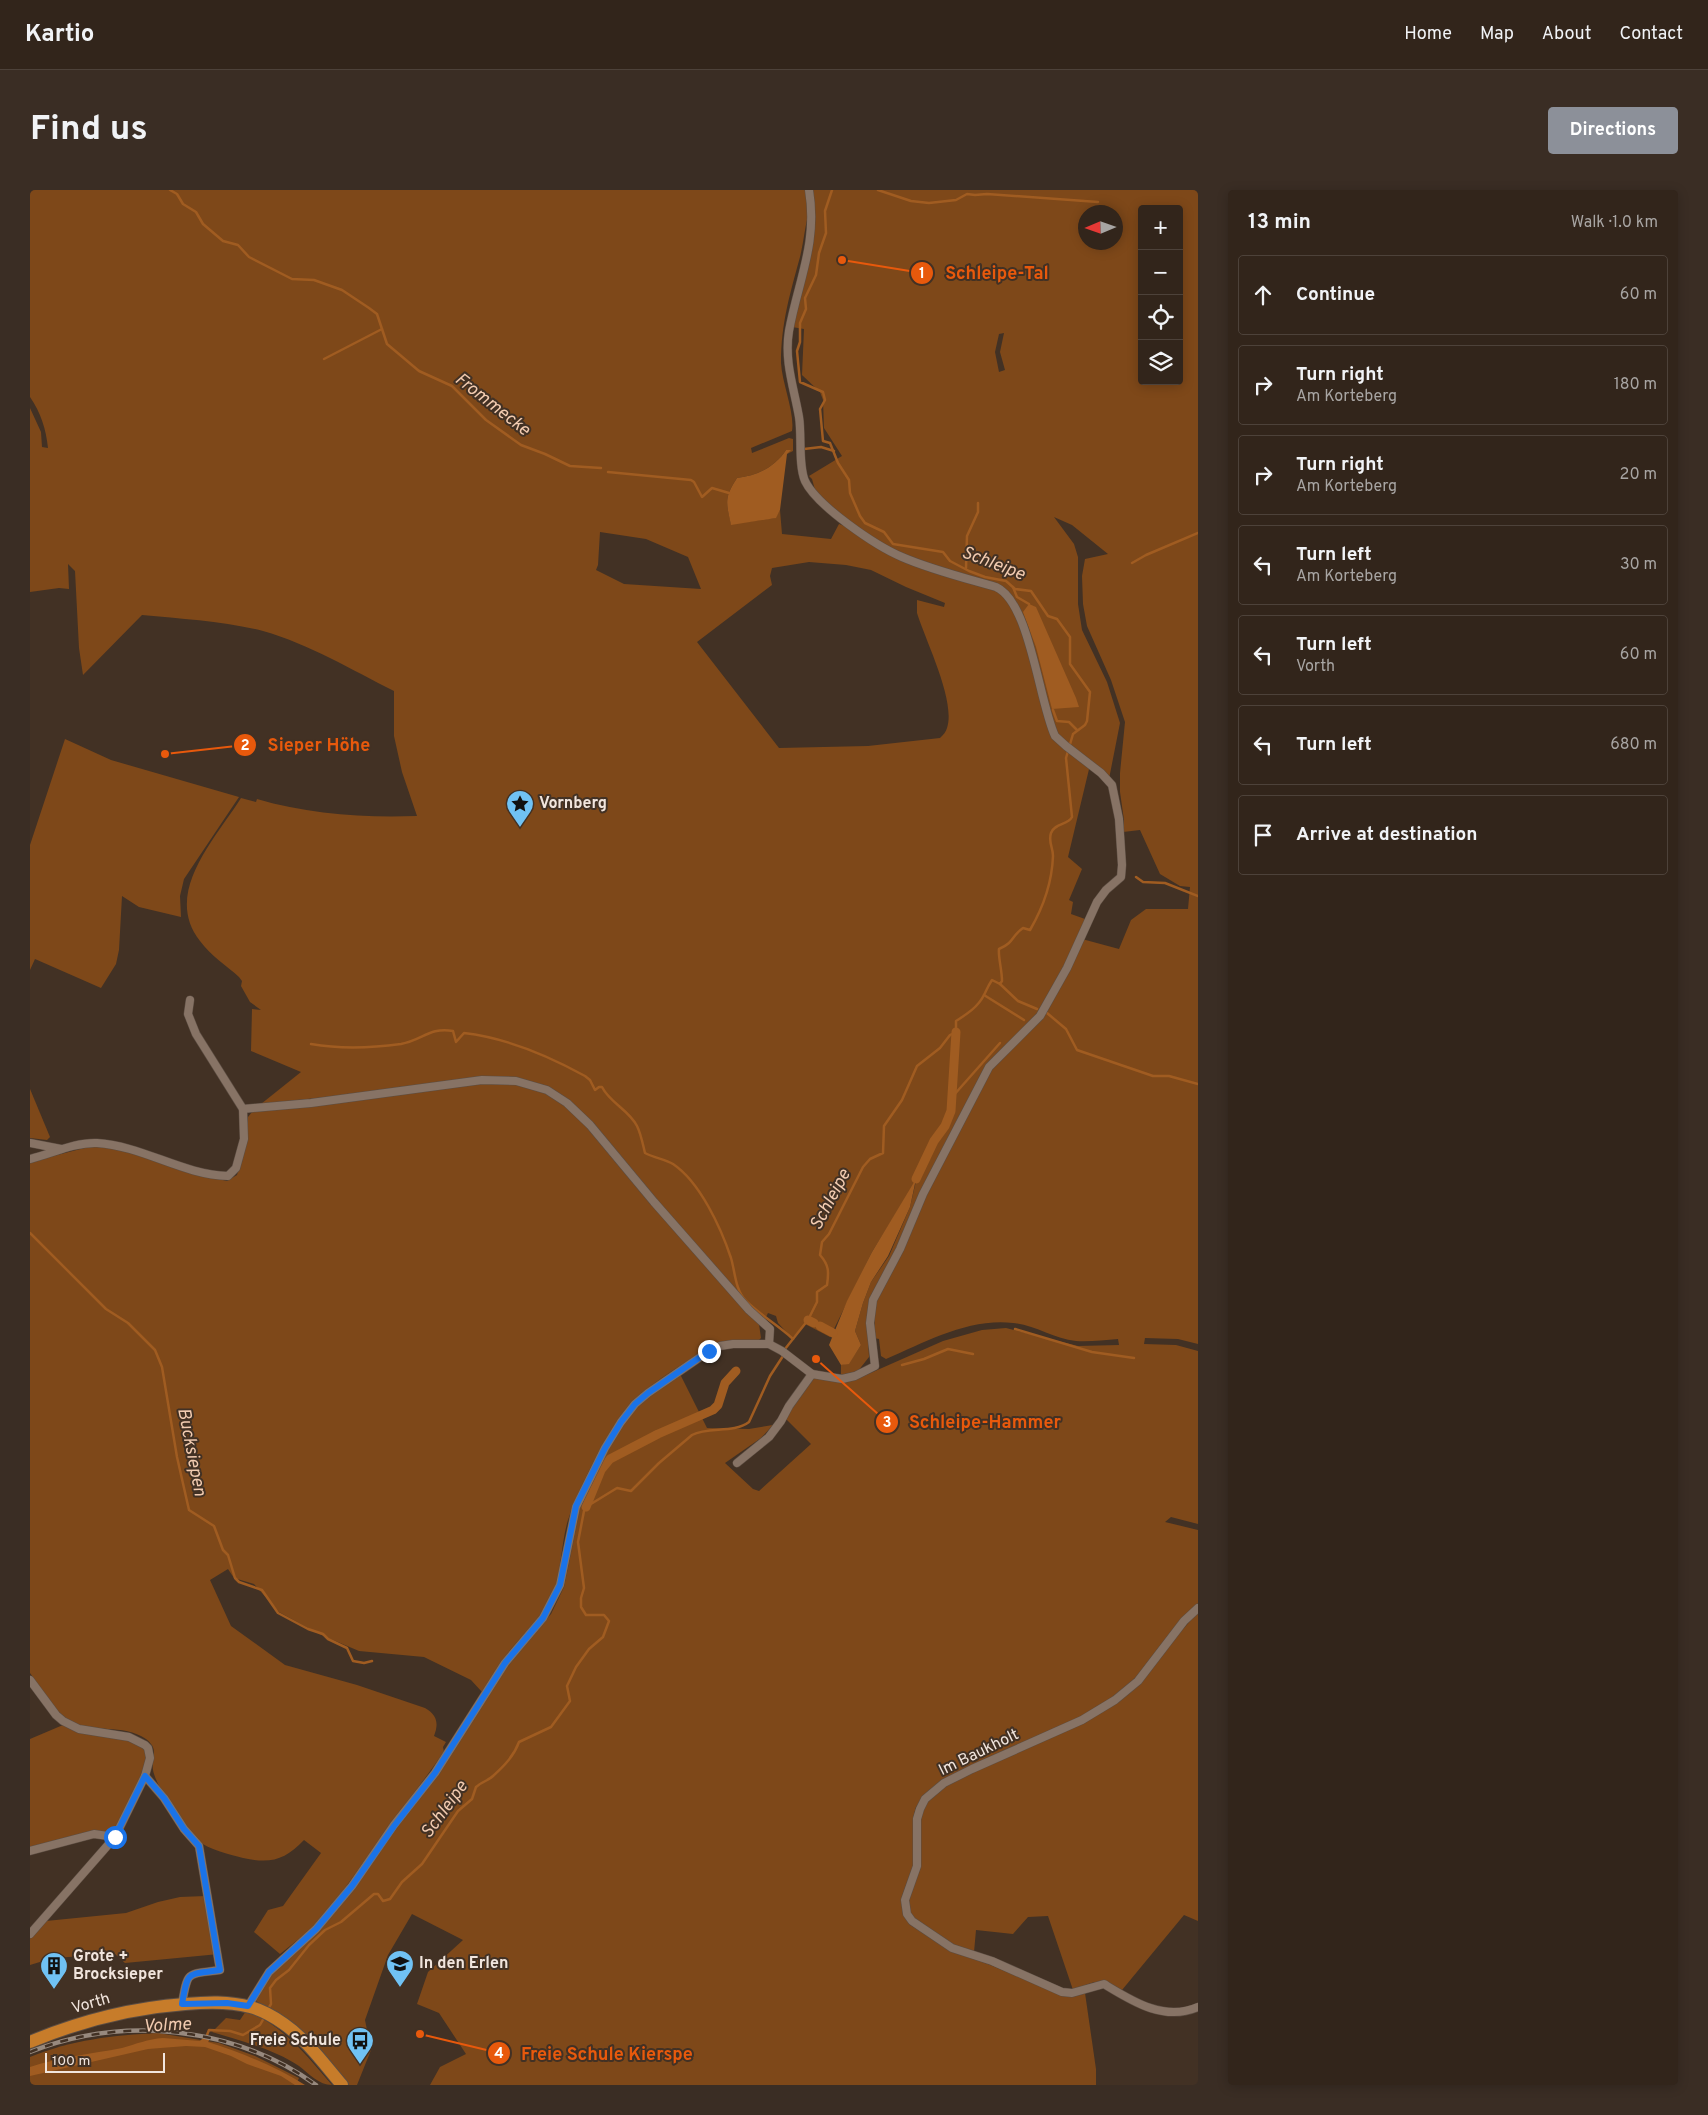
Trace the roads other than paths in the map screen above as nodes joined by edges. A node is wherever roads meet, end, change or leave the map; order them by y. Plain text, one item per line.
1 (808, 190) edge
2 (190, 1000) dead end
3 (243, 1109) junction
4 (30, 1144) edge
5 (61, 1149) junction
6 (30, 1159) edge
7 (769, 1344) junction
8 (812, 1374) junction
9 (736, 1463) dead end
10 (1198, 1608) edge
11 (30, 1680) edge
12 (145, 1776) junction
13 (115, 1837) junction
14 (30, 1851) edge
15 (30, 1934) edge
16 (182, 2004) junction
17 (252, 2008) junction
18 (1198, 2008) edge
19 (30, 2042) edge
20 (342, 2085) edge

1 - 8 street
2 - 3 street
3 - 5 street
3 - 7 street
4 - 5 street
5 - 6 street
7 - 8 street
7 - 17 street
8 - 9 street
10 - 18 street, Im Baukholt
11 - 12 street
12 - 13 street
12 - 16 street
13 - 14 street
13 - 15 street
16 - 17 main road, Vorth
16 - 19 main road, Vorth
17 - 20 main road, Vorth

